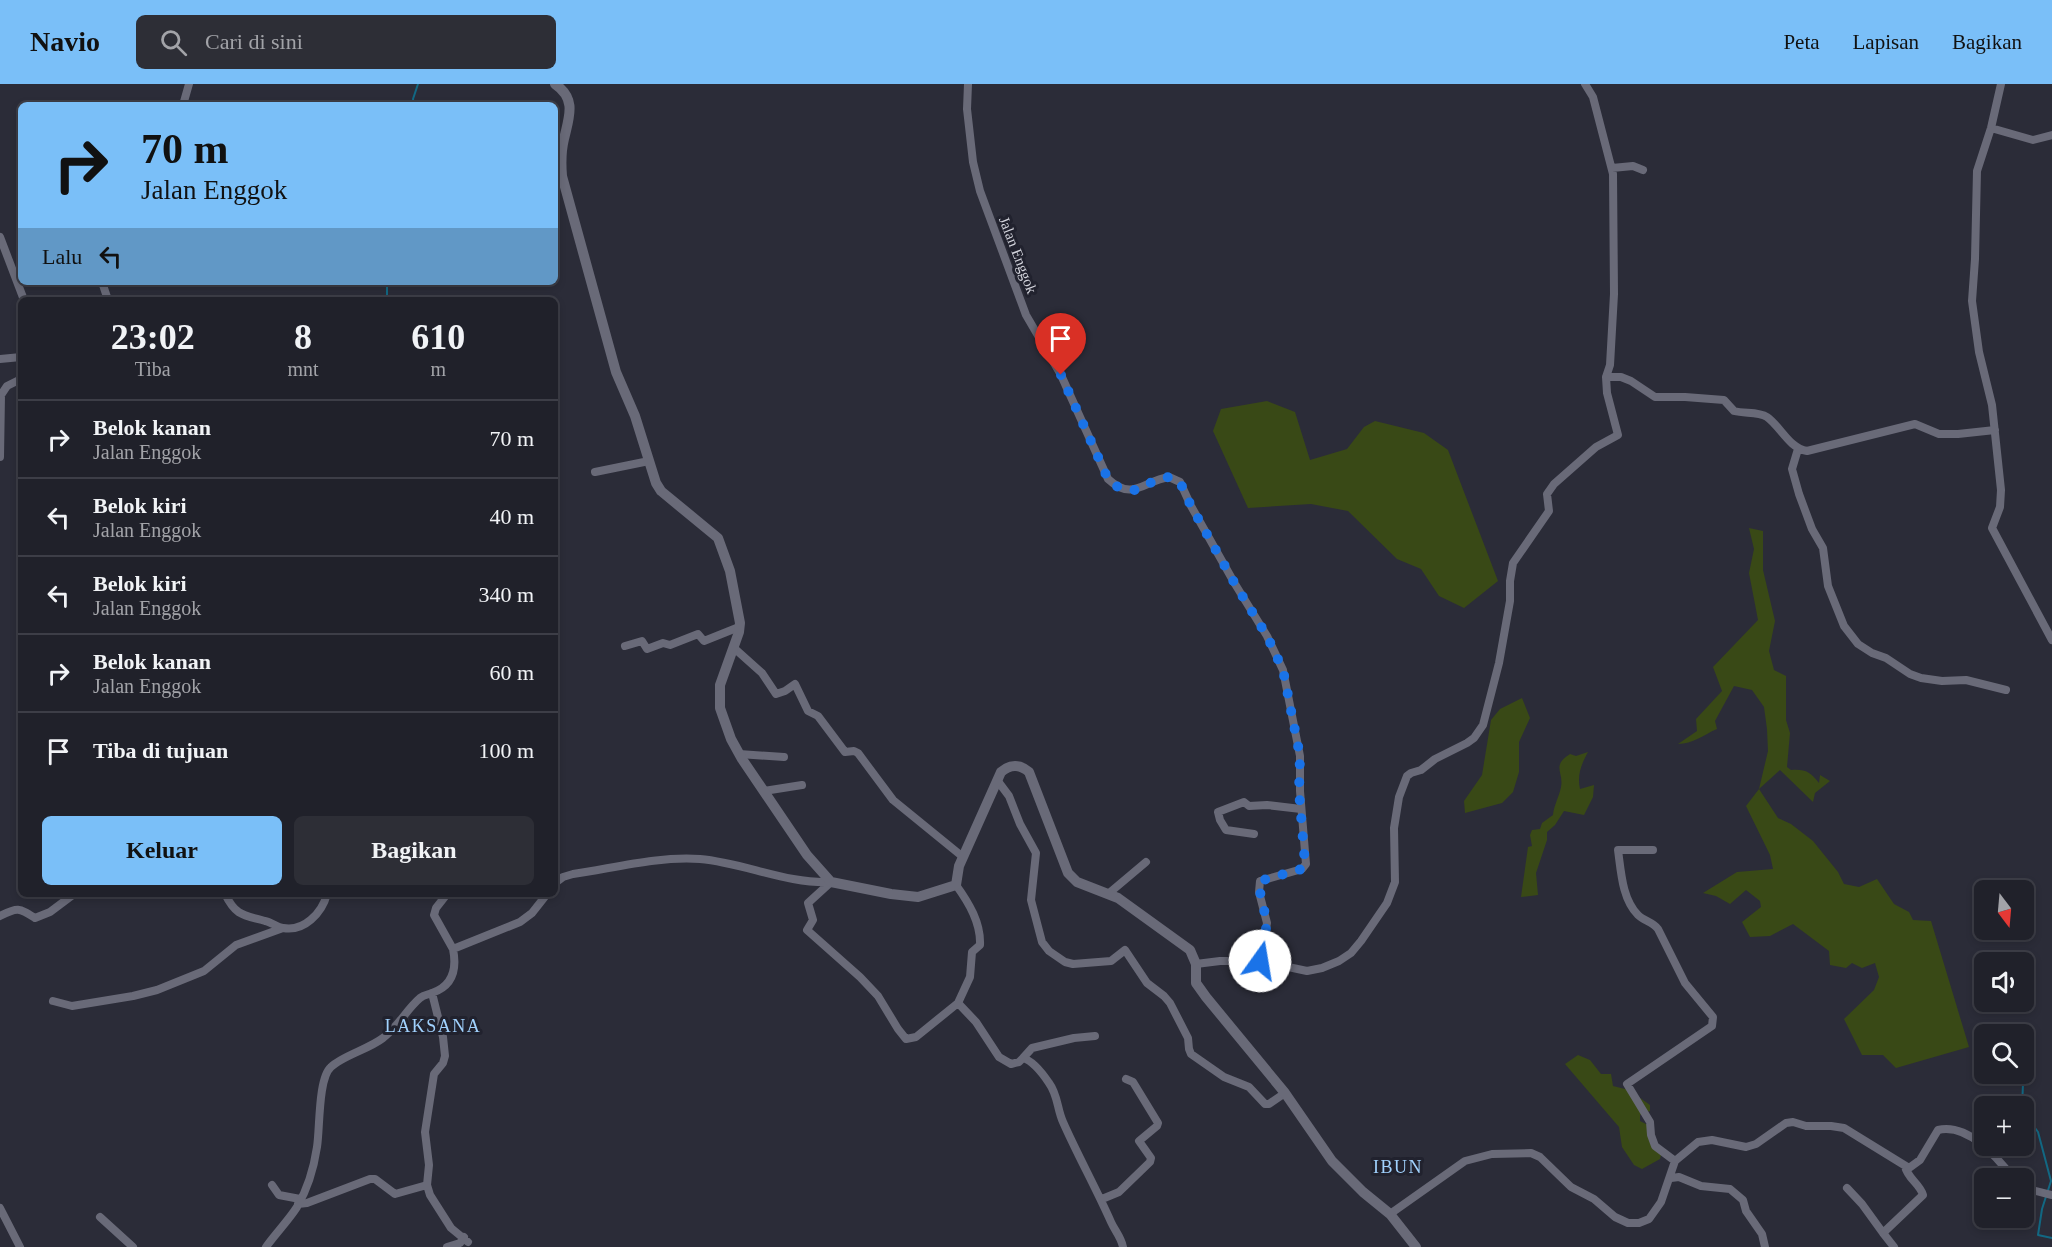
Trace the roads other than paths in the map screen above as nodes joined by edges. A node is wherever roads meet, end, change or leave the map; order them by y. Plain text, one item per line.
1 (189, 84) edge
2 (555, 84) edge
3 (968, 84) edge
4 (1585, 84) edge
5 (2001, 84) edge
6 (184, 102) edge
7 (1990, 128) junction
8 (2052, 135) edge
9 (1612, 168) junction
10 (1643, 170) dead end
11 (0, 237) edge
12 (18, 284) edge
13 (18, 357) edge
14 (0, 359) edge
15 (1606, 377) junction
16 (18, 380) edge
17 (1995, 430) junction
18 (1798, 449) junction
19 (0, 457) edge
20 (649, 461) junction
21 (595, 472) dead end
22 (739, 627) junction
23 (2052, 640) edge
24 (625, 646) dead end
25 (734, 648) junction
26 (2006, 690) dead end
27 (739, 754) junction
28 (784, 757) dead end
29 (997, 780) junction
30 (802, 785) dead end
31 (764, 791) junction
32 (1301, 808) junction
33 (1254, 834) dead end
34 (1653, 850) dead end
35 (963, 857) junction
36 (1146, 862) dead end
37 (558, 881) edge
38 (831, 882) junction
39 (956, 885) junction
40 (1108, 894) junction
41 (70, 897) edge
42 (226, 897) edge
43 (326, 897) edge
44 (445, 897) edge
45 (544, 897) edge
46 (0, 916) edge
47 (283, 928) junction
48 (453, 949) junction
49 (1260, 961) junction
50 (1196, 964) junction
51 (432, 993) junction
52 (53, 1001) dead end
53 (958, 1003) junction
54 (1095, 1036) dead end
55 (1023, 1058) junction
56 (1126, 1079) dead end
57 (1285, 1093) junction
58 (1675, 1161) junction
59 (1905, 1167) junction
60 (2004, 1168) edge
61 (1671, 1178) junction
62 (272, 1185) dead end
63 (427, 1185) junction
64 (1846, 1188) dead end
65 (2034, 1191) edge
66 (2052, 1195) edge
67 (1101, 1199) junction
68 (299, 1202) junction
69 (0, 1208) edge
70 (1390, 1214) junction
71 (100, 1217) dead end
72 (1883, 1233) junction
73 (20, 1247) edge
74 (133, 1247) edge
75 (267, 1247) edge
76 (447, 1247) edge
77 (1123, 1247) edge
78 (1416, 1247) edge
79 (1765, 1247) edge
80 (1894, 1247) edge

1 - 6 street
2 - 20 main road
3 - 32 street, Jalan Enggok
4 - 9 street
5 - 7 street
7 - 8 street
7 - 17 street
9 - 10 street
9 - 15 street
11 - 12 street
13 - 14 street
15 - 18 street
15 - 49 street
16 - 19 street
17 - 18 street
17 - 23 street
18 - 26 street
20 - 21 street
20 - 22 main road
22 - 24 street
22 - 25 main road
25 - 27 main road
25 - 35 street
27 - 28 street
27 - 31 main road
29 - 35 main road
29 - 40 main road
29 - 57 street
30 - 31 street
31 - 38 main road
32 - 33 street
32 - 49 street, Jalan Enggok
34 - 58 street
35 - 39 main road
36 - 40 street
37 - 38 street
38 - 39 main road
38 - 53 street
39 - 53 street
40 - 50 main road
41 - 46 street
42 - 47 street
43 - 47 street
44 - 48 street
45 - 48 street
47 - 52 street
48 - 51 street
49 - 50 street
50 - 57 main road
51 - 63 street
51 - 68 street
53 - 55 street
54 - 55 street
55 - 67 street
56 - 67 street
57 - 70 main road
58 - 59 street
58 - 61 street
59 - 60 street
59 - 72 street
61 - 70 street
61 - 79 street
62 - 68 street
63 - 68 street
63 - 76 street
64 - 72 street
65 - 66 street
67 - 77 street
68 - 75 street
69 - 73 street
70 - 78 main road
71 - 74 street
72 - 80 street

